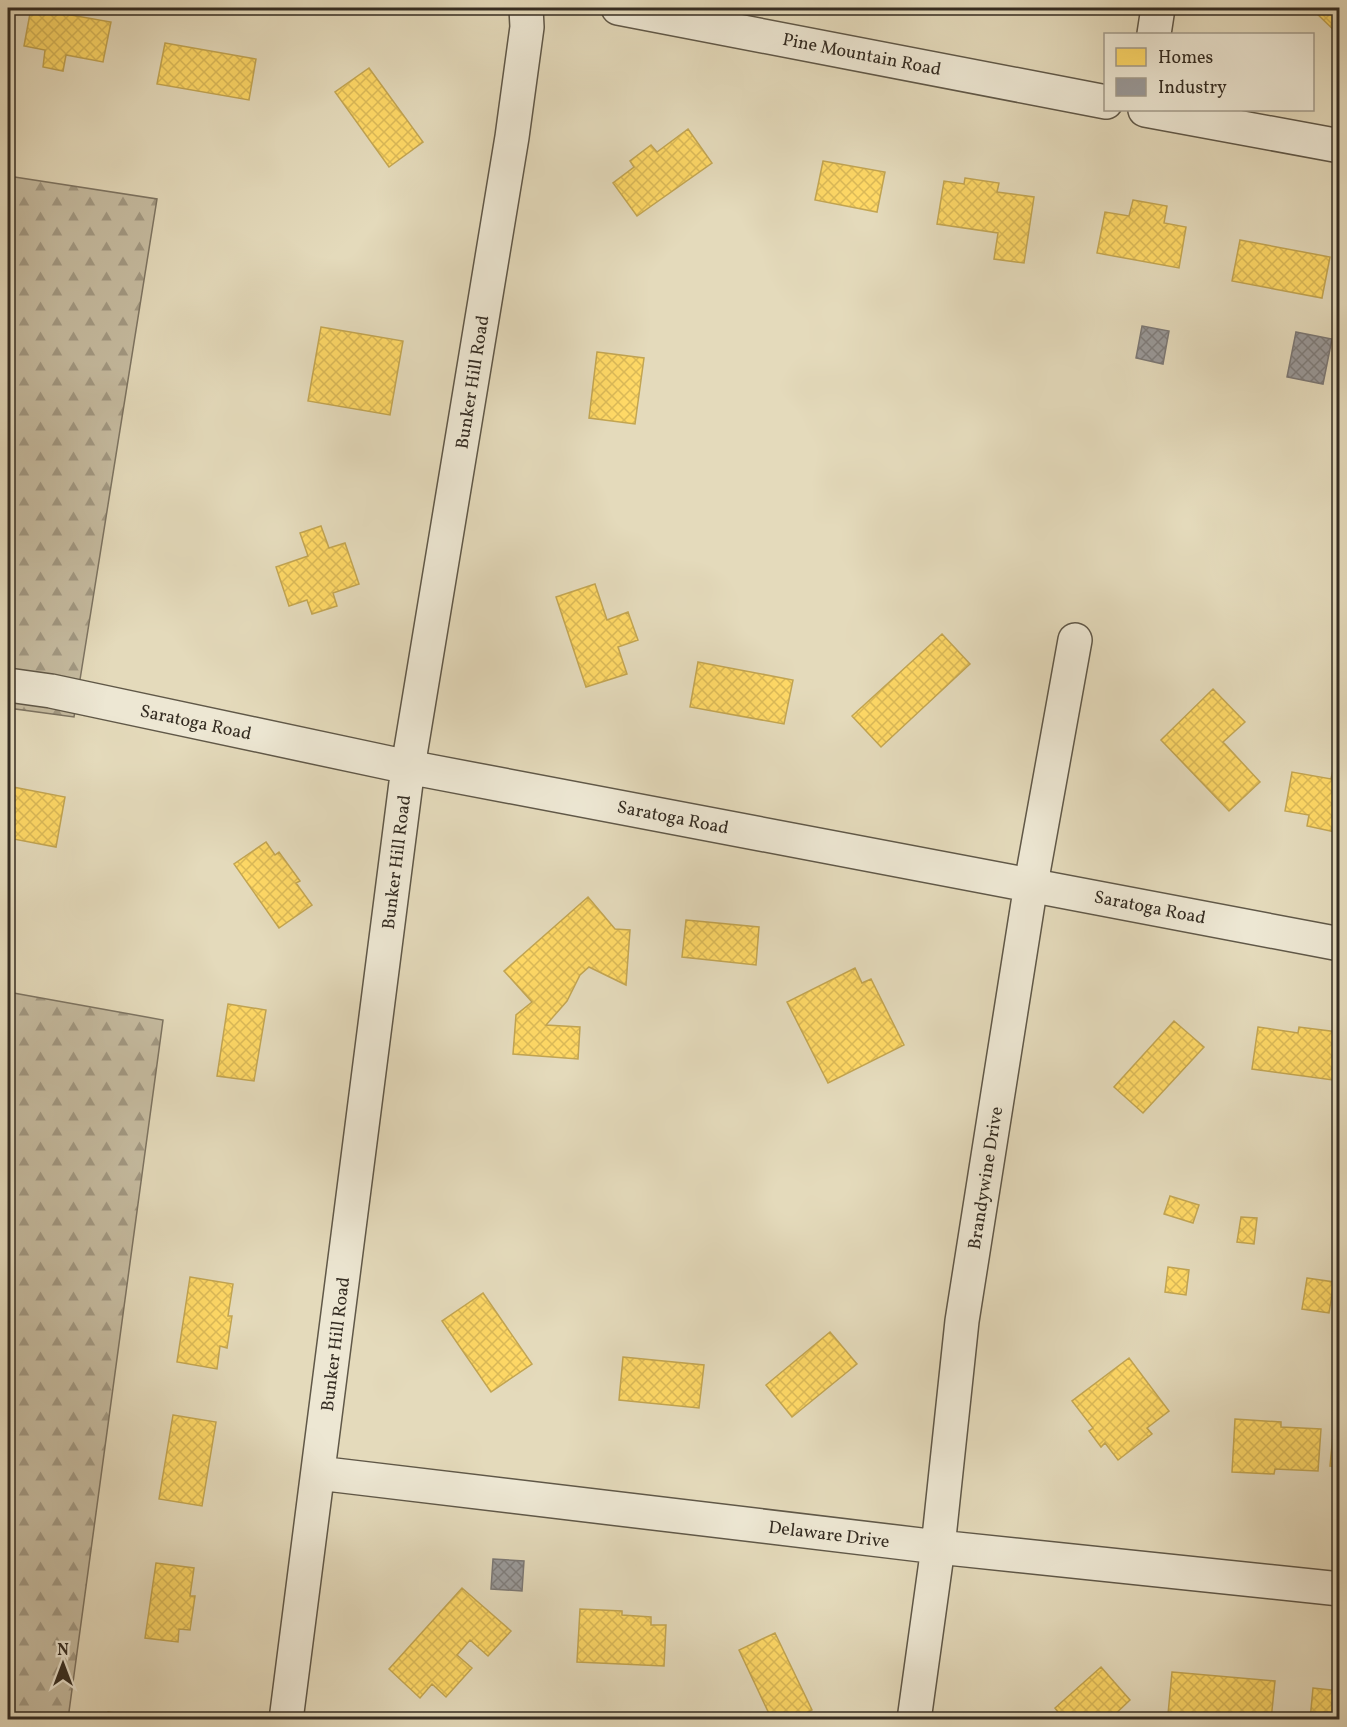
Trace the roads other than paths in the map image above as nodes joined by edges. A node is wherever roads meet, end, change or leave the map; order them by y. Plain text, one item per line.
1 (526, 8) edge
2 (618, 8) edge
3 (1158, 8) edge
4 (1154, 33) edge
5 (1104, 102) edge
6 (1150, 111) edge
7 (1340, 146) edge
8 (1075, 640) dead end
9 (8, 685) edge
10 (408, 767) junction
11 (1031, 884) junction
12 (1340, 944) edge
13 (318, 1473) junction
14 (938, 1547) junction
15 (1340, 1589) edge
16 (286, 1719) edge
17 (914, 1719) edge

1 - 10 street, Bunker Hill Road
2 - 5 street, Pine Mountain Road
3 - 4 street
6 - 7 street
8 - 11 street, Brandywine Drive
9 - 10 street, Saratoga Road
10 - 11 street, Saratoga Road
10 - 13 street, Bunker Hill Road
11 - 12 street, Saratoga Road
11 - 14 street, Brandywine Drive
13 - 14 street, Delaware Drive
13 - 16 street, Bunker Hill Road
14 - 15 street, Delaware Drive
14 - 17 street, Brandywine Drive

